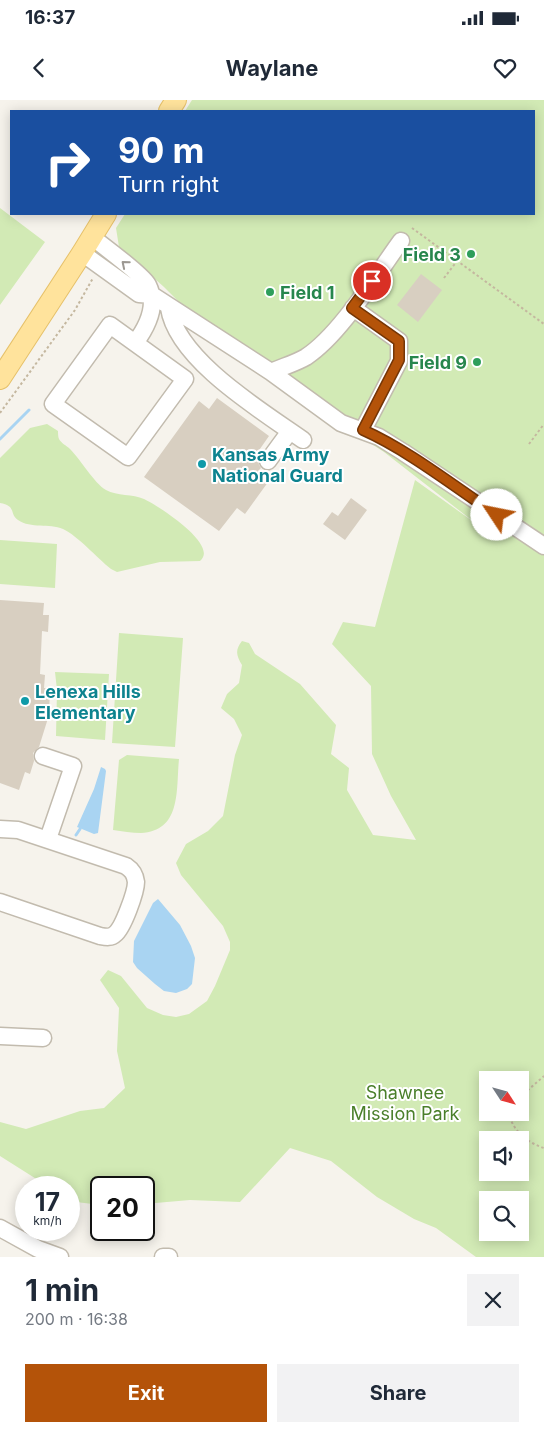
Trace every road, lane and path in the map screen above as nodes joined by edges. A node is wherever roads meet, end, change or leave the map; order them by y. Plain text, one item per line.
1 (106, 215) edge
2 (412, 228) dead end
3 (401, 241) dead end
4 (91, 251) junction
5 (457, 260) junction
6 (444, 278) dead end
7 (152, 295) junction
8 (169, 308) junction
9 (352, 308) junction
10 (544, 324) edge
11 (135, 343) junction
12 (271, 372) junction
13 (0, 379) edge
14 (0, 413) edge
15 (544, 424) edge
16 (363, 430) junction
17 (530, 444) dead end
18 (268, 461) dead end
19 (544, 546) edge
20 (43, 756) dead end
21 (0, 829) edge
22 (48, 839) junction
23 (0, 902) edge
24 (0, 1036) edge
25 (43, 1038) dead end
26 (544, 1076) edge
27 (529, 1089) edge
28 (511, 1121) edge
29 (544, 1148) edge
30 (0, 1228) edge
31 (60, 1257) edge
32 (163, 1257) edge
33 (169, 1257) edge

1 - 4 main road
2 - 5 path
3 - 9 street
4 - 7 street
7 -> 4 street
4 - 13 main road
4 - 14 path
5 - 6 path
5 - 10 path
7 - 8 street
7 - 11 street
8 - 12 street
8 - 18 street
9 - 12 street
9 - 16 street
11 - 11 street
12 - 16 street
15 - 17 path
16 - 19 street
20 - 22 street
21 - 22 street
22 - 23 street
24 - 25 street
26 - 27 path
28 - 29 path
30 - 31 street
32 - 33 street

